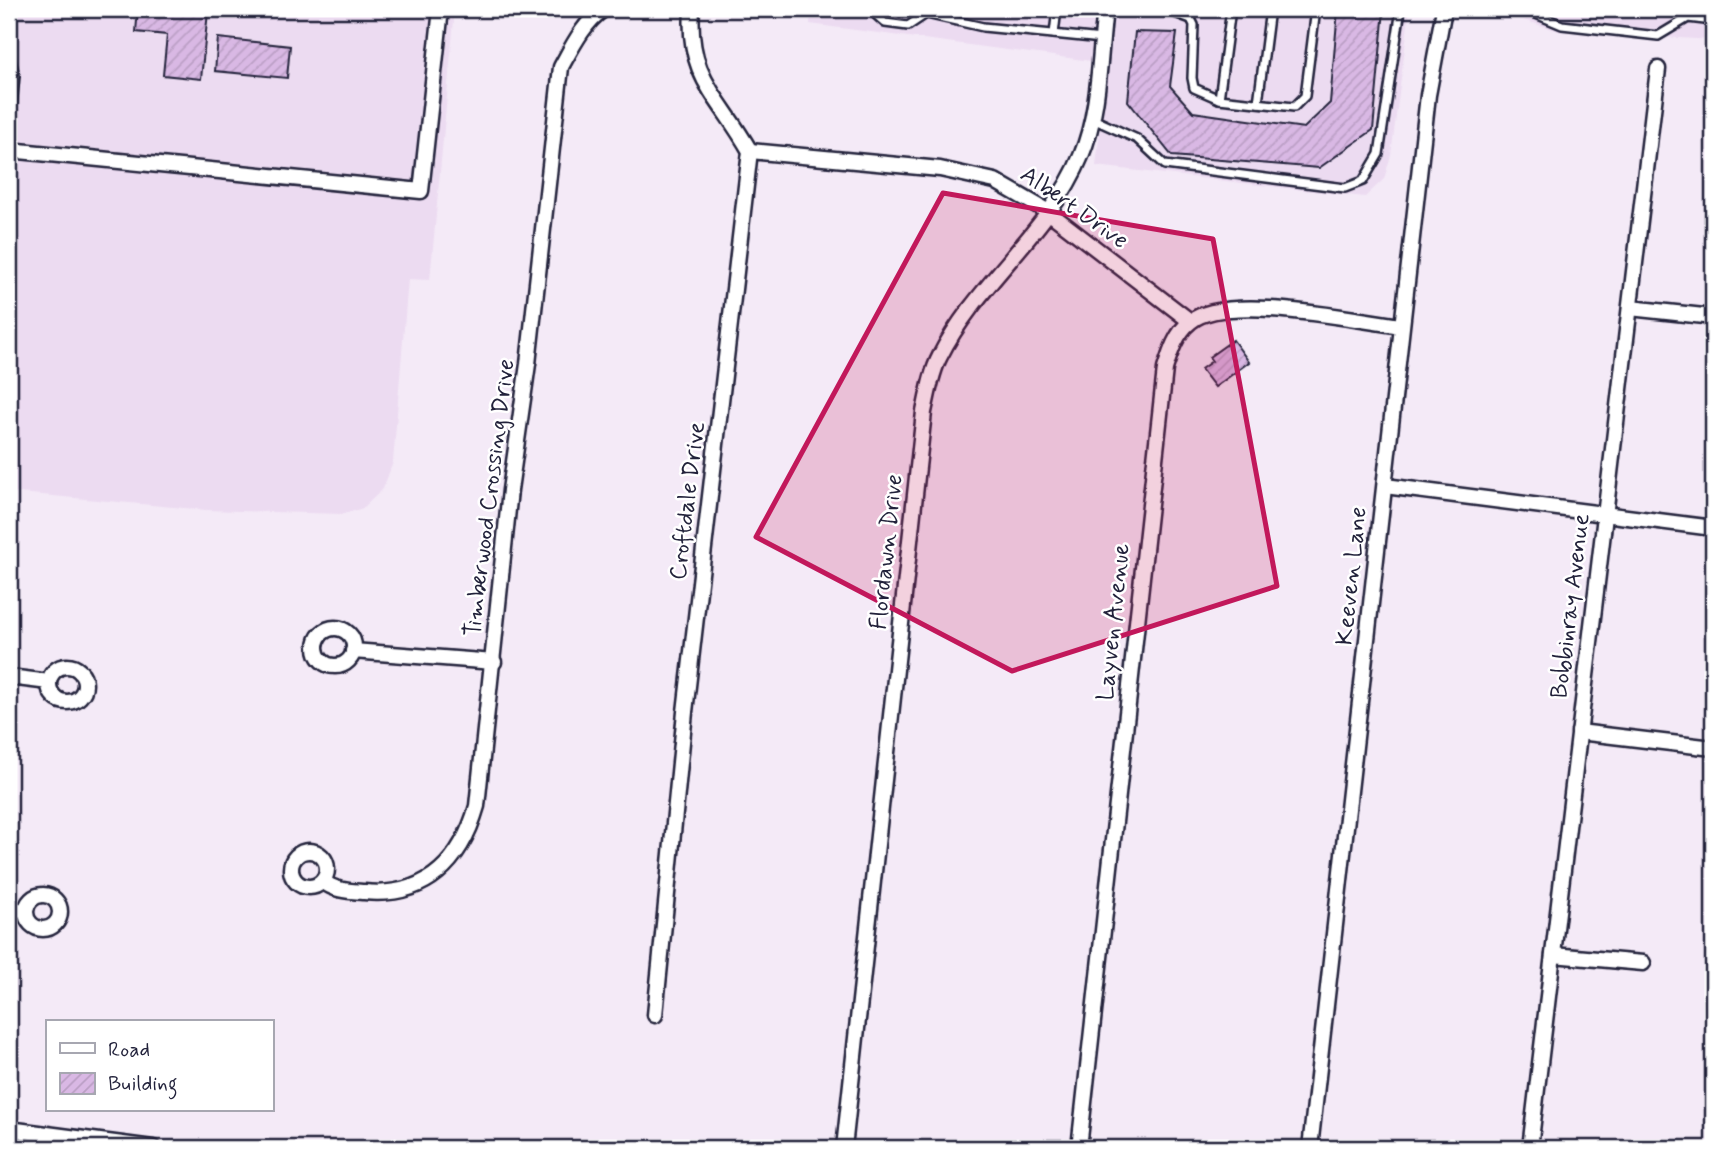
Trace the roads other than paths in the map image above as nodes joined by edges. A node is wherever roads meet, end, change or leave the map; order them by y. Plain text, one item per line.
1 (441, 9) edge
2 (604, 9) edge
3 (692, 9) edge
4 (875, 9) edge
5 (1057, 9) edge
6 (1105, 9) edge
7 (1164, 9) edge
8 (1195, 9) edge
9 (1231, 9) edge
10 (1270, 9) edge
11 (1315, 9) edge
12 (1401, 9) edge
13 (1444, 9) edge
14 (1524, 9) edge
15 (1552, 9) edge
16 (1701, 9) edge
17 (925, 12) edge
18 (1191, 19) junction
19 (1700, 19) junction
20 (1551, 21) junction
21 (1713, 21) edge
22 (1054, 34) junction
23 (1102, 39) junction
24 (9, 52) edge
25 (1658, 69) dead end
26 (1219, 99) junction
27 (1258, 103) junction
28 (1092, 119) junction
29 (9, 137) edge
30 (9, 150) edge
31 (750, 151) junction
32 (1047, 211) junction
33 (1630, 308) junction
34 (1713, 317) edge
35 (1190, 321) junction
36 (1401, 326) junction
37 (1385, 486) junction
38 (1605, 514) junction
39 (1713, 528) edge
40 (354, 650) dead end
41 (494, 662) junction
42 (9, 677) edge
43 (49, 682) dead end
44 (1579, 732) junction
45 (1713, 748) edge
46 (323, 881) dead end
47 (9, 909) edge
48 (25, 911) dead end
49 (1553, 955) junction
50 (1643, 963) dead end
51 (655, 1015) dead end
52 (9, 1129) edge
53 (153, 1148) edge
54 (844, 1148) edge
55 (1079, 1148) edge
56 (1310, 1148) edge
57 (1530, 1148) edge

1 - 30 street
2 - 41 street, Timberwood Crossing Drive
3 - 31 street
4 - 17 lane
5 - 22 lane
6 - 23 street, Flordawn Drive
7 - 18 lane
8 - 18 lane
9 - 26 lane
10 - 27 lane
11 - 27 lane
12 - 28 lane
13 - 36 street, Keeven Lane
14 - 20 lane
15 - 20 lane
16 - 19 lane
17 - 22 lane
18 - 26 lane
19 - 20 lane
19 - 21 lane
22 - 23 lane
23 - 28 street, Flordawn Drive
24 - 29 lane
25 - 33 street, Bobbinray Avenue
26 - 27 lane
28 - 32 street, Flordawn Drive
31 - 32 street, Albert Drive
31 - 51 street, Croftdale Drive
32 - 35 street, Albert Drive
32 - 54 street, Flordawn Drive
33 - 34 street
33 - 38 street, Bobbinray Avenue
35 - 36 street
35 - 55 street, Layven Avenue
36 - 37 street, Keeven Lane
37 - 38 street
37 - 56 street, Keeven Lane
38 - 39 street
38 - 44 street, Bobbinray Avenue
40 - 41 street
41 - 46 street, Timberwood Crossing Drive
42 - 43 street
44 - 45 street
44 - 49 street, Bobbinray Avenue
47 - 48 street
49 - 50 street
49 - 57 street, Bobbinray Avenue
52 - 53 street

